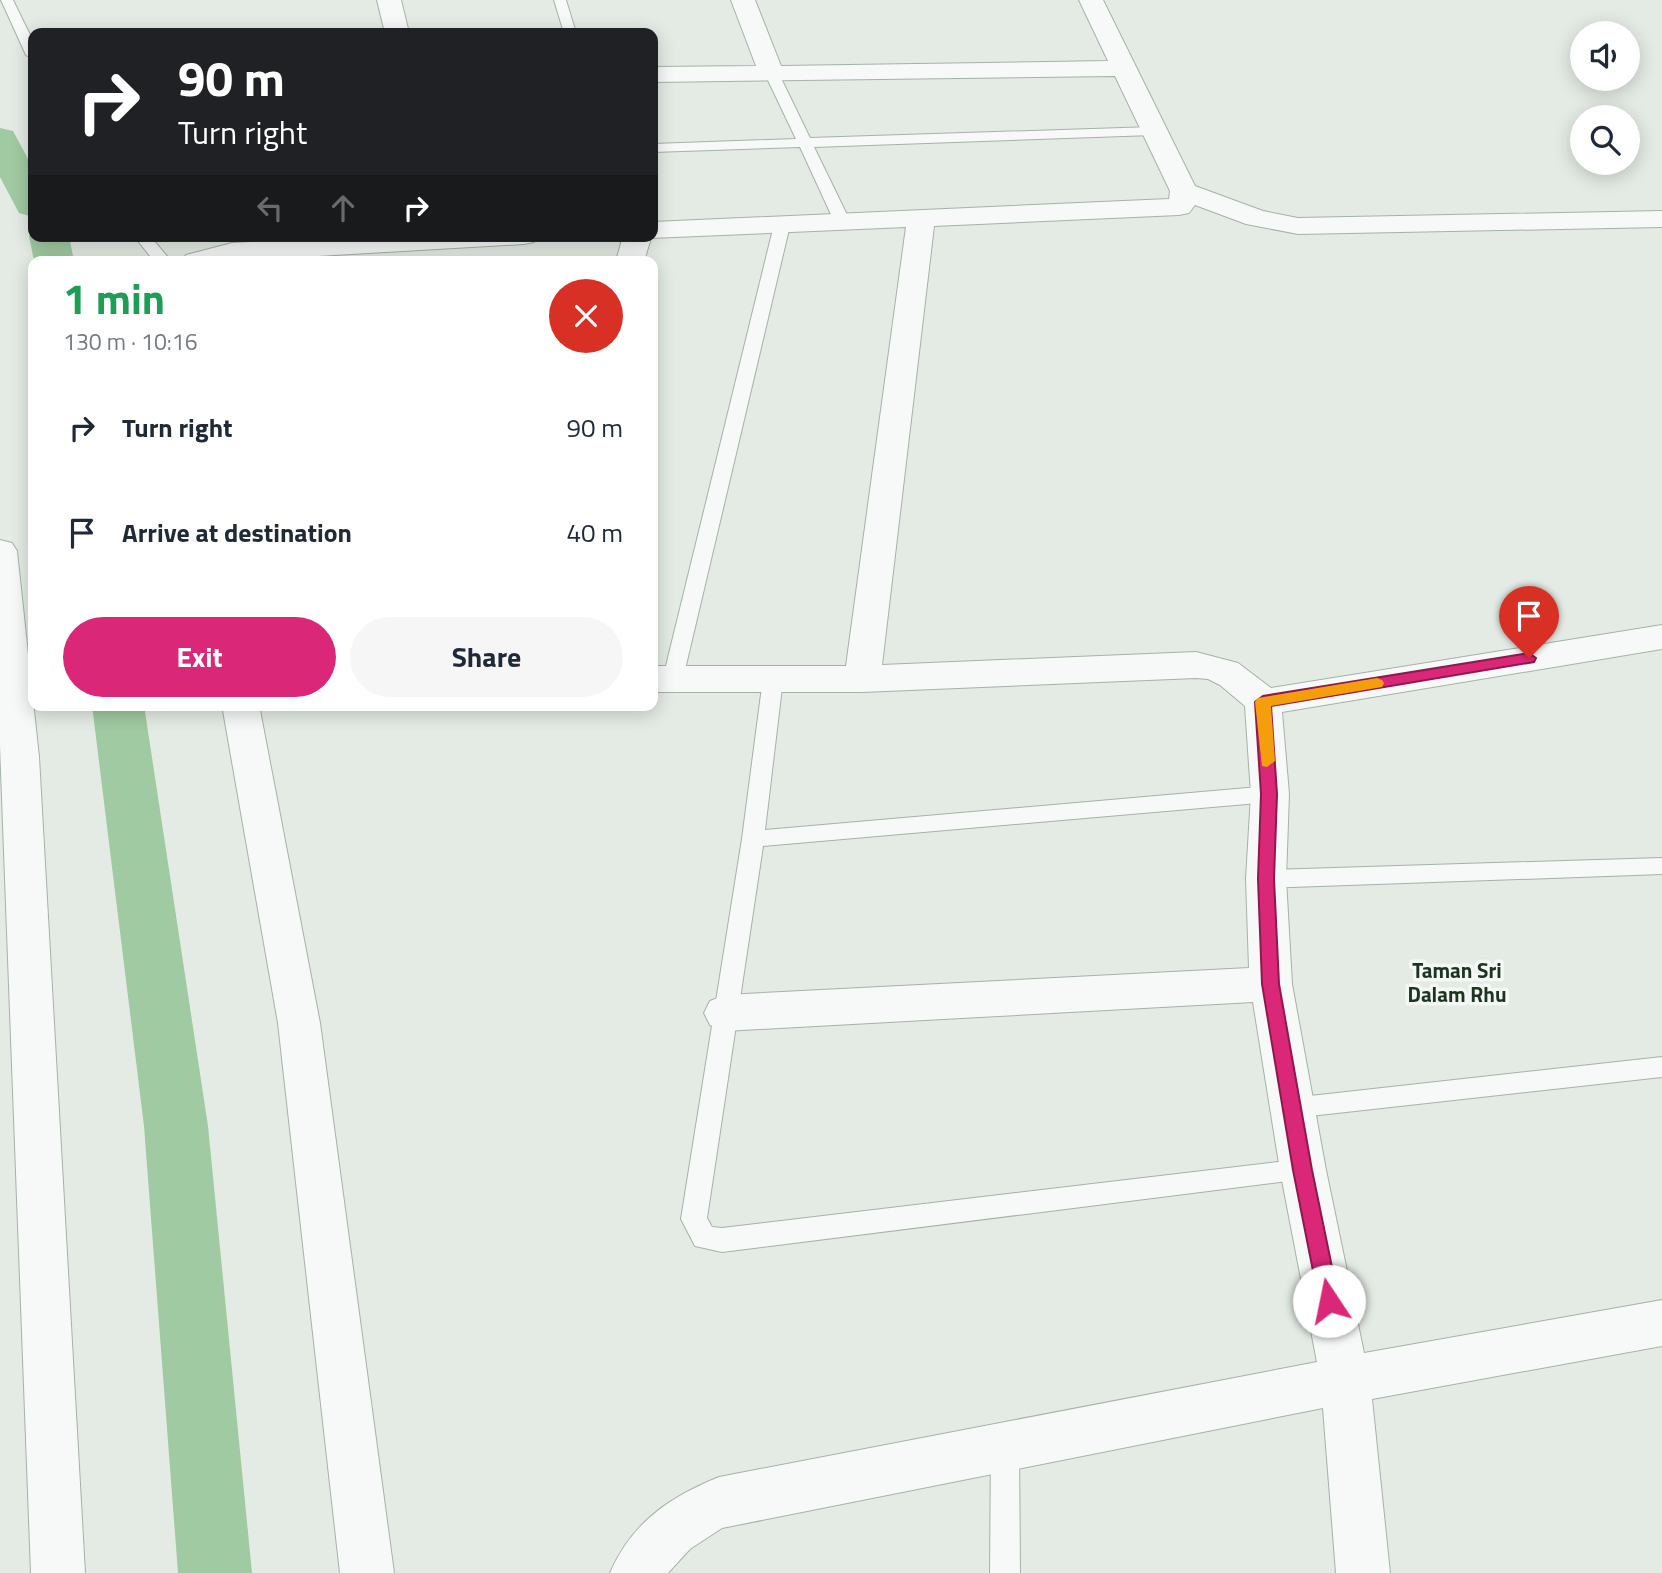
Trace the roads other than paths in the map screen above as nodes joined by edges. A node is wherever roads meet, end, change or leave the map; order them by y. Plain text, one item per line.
1 (8, 0) edge
2 (389, 0) edge
3 (560, 0) edge
4 (743, 0) edge
5 (1091, 0) edge
6 (396, 28) edge
7 (568, 28) edge
8 (28, 44) edge
9 (1125, 68) junction
10 (771, 72) junction
11 (658, 75) edge
12 (1153, 131) junction
13 (804, 142) junction
14 (658, 148) edge
15 (1184, 191) junction
16 (921, 216) junction
17 (1662, 219) edge
18 (842, 221) junction
19 (782, 225) junction
20 (658, 230) edge
21 (147, 242) edge
22 (389, 242) edge
23 (159, 256) edge
24 (216, 256) edge
25 (0, 551) edge
26 (1662, 637) edge
27 (663, 678) edge
28 (773, 679) junction
29 (862, 679) junction
30 (1263, 702) junction
31 (241, 711) edge
32 (1269, 794) junction
33 (752, 839) junction
34 (1662, 866) edge
35 (1266, 879) junction
36 (1271, 984) junction
37 (725, 1013) junction
38 (1662, 1067) edge
39 (1292, 1108) junction
40 (1303, 1170) junction
41 (1662, 1323) edge
42 (1345, 1380) junction
43 (1005, 1447) junction
44 (58, 1573) edge
45 (367, 1573) edge
46 (637, 1573) edge
47 (1005, 1573) edge
48 (1363, 1573) edge

1 - 8 lane
2 - 6 street
3 - 7 lane
4 - 10 street
5 - 9 street
9 - 10 street
9 - 12 street
10 - 11 street
10 - 13 lane
12 - 13 lane
12 - 15 street
13 - 14 lane
13 - 18 lane
15 - 16 street
15 - 17 street
16 - 18 street
16 - 29 street
18 - 19 street
19 - 20 street
19 - 27 lane
21 - 23 lane
22 - 24 street
25 - 44 street
26 - 30 street
27 - 28 street
28 - 29 street
28 - 33 lane
29 - 30 street
30 - 32 street
31 - 45 street
32 - 33 lane
32 - 35 street
33 - 37 lane
34 - 35 lane
35 - 36 street
36 - 37 street
36 - 39 street
37 - 40 lane
38 - 39 lane
39 - 40 street
40 - 42 street
41 - 42 street
42 - 43 street
42 - 48 street
43 - 46 street
43 - 47 lane

